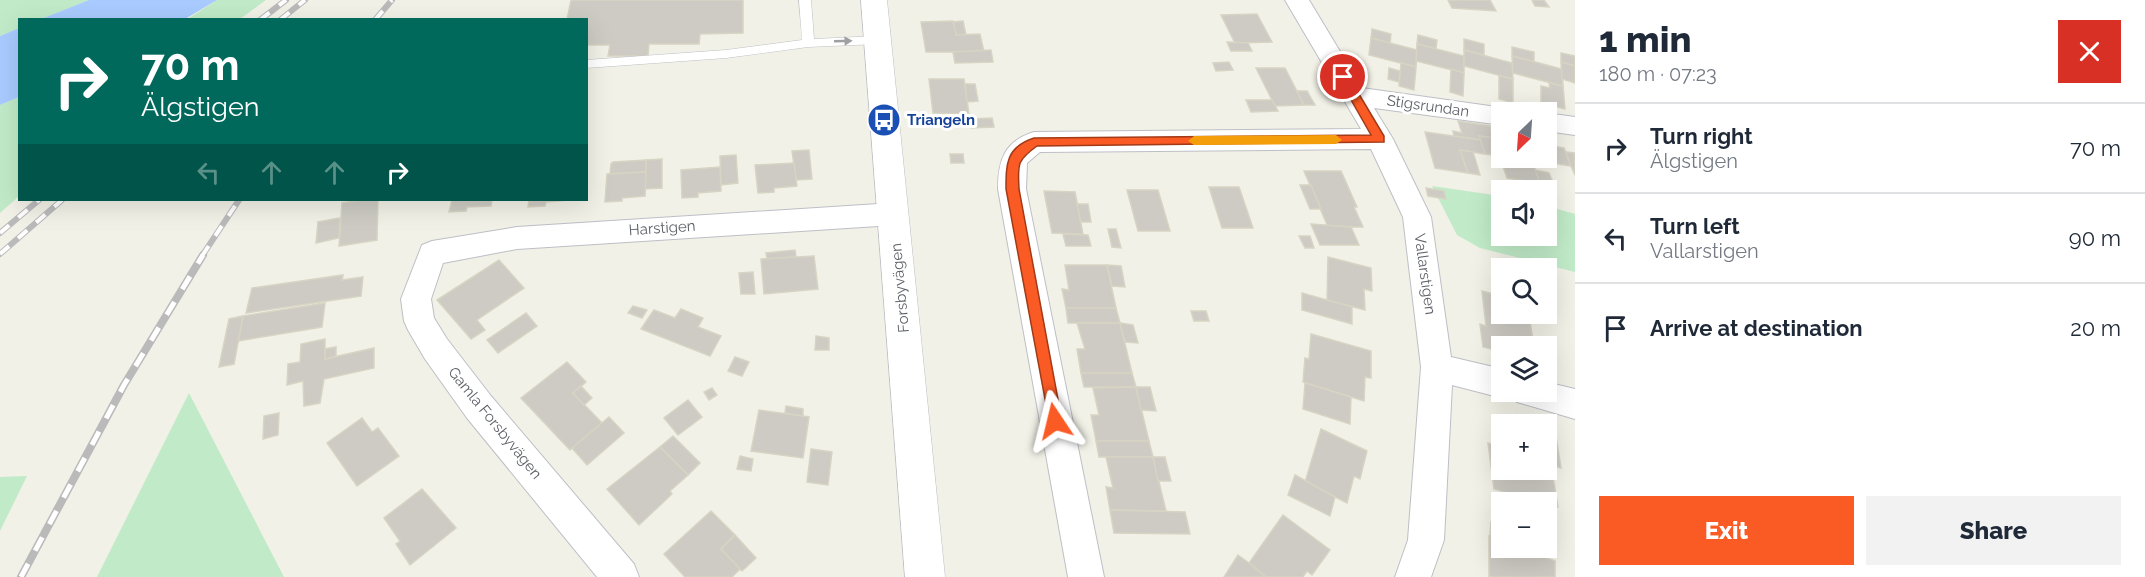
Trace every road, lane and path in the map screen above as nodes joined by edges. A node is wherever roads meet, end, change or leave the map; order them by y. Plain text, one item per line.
1 (805, 0) edge
2 (874, 0) edge
3 (1297, 0) edge
4 (878, 40) junction
5 (808, 43) junction
6 (588, 64) edge
7 (1355, 96) junction
8 (1491, 115) edge
9 (1557, 124) edge
10 (1575, 126) edge
11 (1380, 139) junction
12 (894, 214) junction
13 (432, 253) joint
14 (1437, 367) junction
15 (1491, 381) edge
16 (1557, 400) edge
17 (1575, 405) edge
18 (621, 577) edge
19 (925, 577) edge
20 (1086, 577) edge
21 (1413, 577) edge

1 - 5 lane
2 - 4 street, Forsbyvägen
3 - 7 street, Vallarstigen
5 -> 4 lane
4 - 12 street, Forsbyvägen
5 - 6 lane
7 - 8 street, Stigsrundan
7 - 11 street, Vallarstigen
9 - 10 street
11 - 14 street, Vallarstigen
11 - 20 street
12 - 13 street, Harstigen
12 - 19 street, Forsbyvägen
13 - 18 street, Gamla Forsbyvägen
14 - 15 street
14 - 21 street, Vallarstigen
16 - 17 street

